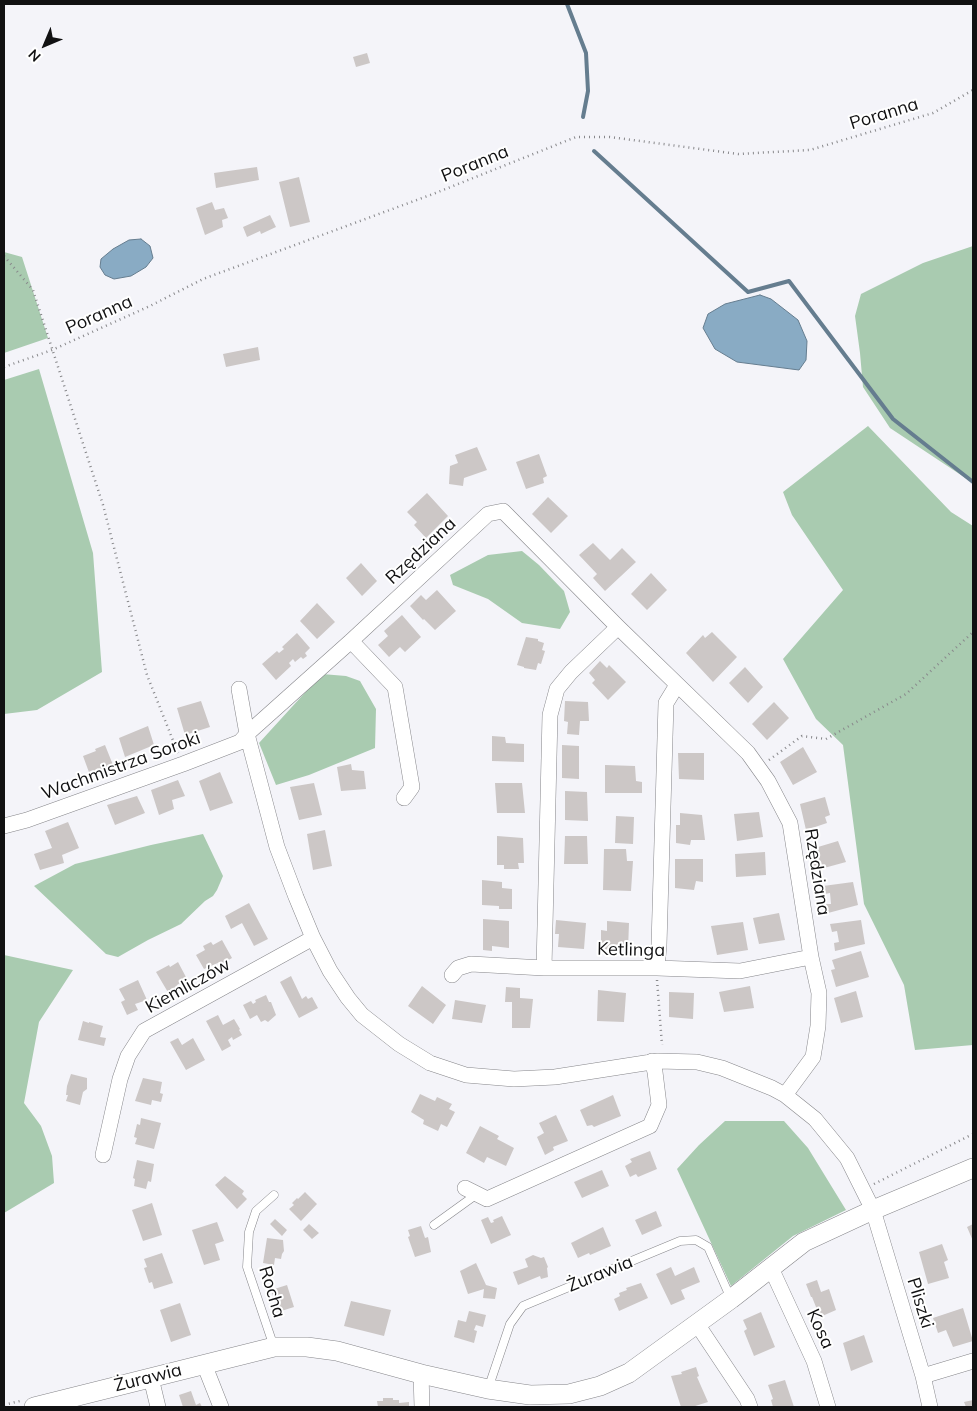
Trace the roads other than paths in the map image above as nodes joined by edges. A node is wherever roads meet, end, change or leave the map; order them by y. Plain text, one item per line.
1 (618, 627) junction
2 (351, 641) junction
3 (678, 685) junction
4 (238, 689) dead end
5 (247, 734) junction
6 (404, 798) dead end
7 (4, 826) edge
8 (313, 938) junction
9 (811, 956) junction
10 (544, 968) junction
11 (657, 968) junction
12 (452, 975) dead end
13 (652, 1061) junction
14 (785, 1095) junction
15 (103, 1155) dead end
16 (973, 1168) edge
17 (476, 1194) joint
18 (274, 1195) dead end
19 (873, 1210) junction
20 (434, 1225) dead end
21 (771, 1268) junction
22 (730, 1299) junction
23 (697, 1324) junction
24 (274, 1347) junction
25 (973, 1362) edge
26 (204, 1364) junction
27 (421, 1374) junction
28 (923, 1376) junction
29 (151, 1378) junction
30 (488, 1389) junction
31 (570, 1401) edge
32 (28, 1404) edge
33 (158, 1407) edge
34 (221, 1407) edge
35 (422, 1407) edge
36 (750, 1407) edge
37 (828, 1407) edge
38 (930, 1407) edge

1 - 2 street, Rzędziana
1 - 3 street, Rzędziana
1 - 10 street
2 - 5 street, Rzędziana
2 - 6 street
3 - 9 street, Rzędziana
3 - 11 street
4 - 5 street, Pliszki
5 - 7 street, Wachmistrza Soroki
5 - 8 street, Pliszki
8 - 13 street, Pliszki
8 - 15 street, Kiemliczów
9 - 11 street, Ketlinga
9 - 14 street, Rzędziana
10 - 11 street, Ketlinga
10 - 12 street, Ketlinga
13 - 14 street, Pliszki
13 - 17 street
14 - 19 street, Pliszki
16 - 19 street, Żurawia
17 - 20 lane
18 - 24 lane, Rocha
19 - 21 street, Żurawia
19 - 28 street, Pliszki
21 - 22 street, Żurawia
21 - 37 street, Kosa
22 - 23 street, Żurawia
22 - 30 lane, Żurawia
23 - 31 street, Żurawia
23 - 36 street
24 - 26 street, Żurawia
24 - 27 street, Żurawia
25 - 28 street
26 - 29 street, Żurawia
26 - 34 street, Żurawia
27 - 30 street, Żurawia
27 - 35 street
28 - 38 street, Pliszki
29 - 32 street, Żurawia
29 - 33 street
30 - 31 street, Żurawia

